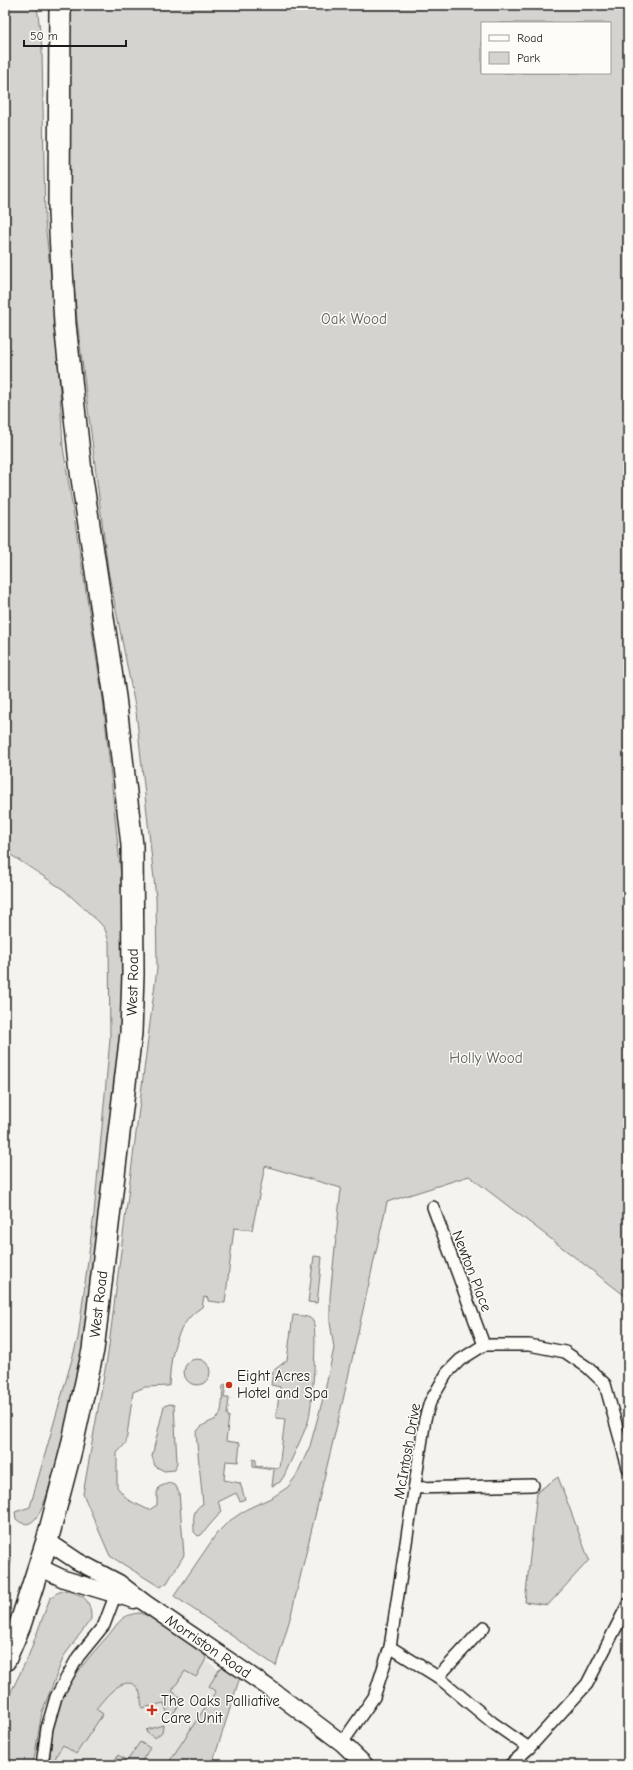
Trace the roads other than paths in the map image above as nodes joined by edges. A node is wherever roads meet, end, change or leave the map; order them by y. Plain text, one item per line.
1 (60, 5) edge
2 (433, 1207) dead end
3 (484, 1345) junction
4 (628, 1468) edge
5 (533, 1485) dead end
6 (414, 1488) junction
7 (47, 1541) junction
8 (39, 1567) junction
9 (118, 1589) junction
10 (628, 1604) edge
11 (484, 1627) dead end
12 (390, 1647) junction
13 (5, 1660) edge
14 (438, 1677) junction
15 (342, 1743) junction
16 (529, 1748) junction
17 (42, 1765) edge
18 (365, 1765) edge
19 (510, 1765) edge

1 - 7 highway, West Road
2 - 3 street, Newton Place
3 - 4 street
3 - 6 street, McIntosh Drive
5 - 6 street
6 - 12 street, McIntosh Drive
7 - 8 highway, West Road
7 - 9 street, Morriston Road
8 - 9 street, Morriston Road
8 - 13 highway, West Road
9 - 15 street, Morriston Road
9 - 17 street
10 - 16 street
11 - 14 street
12 - 14 street
12 - 15 street, McIntosh Drive
14 - 16 street
15 - 18 street, Morriston Road
16 - 19 street

